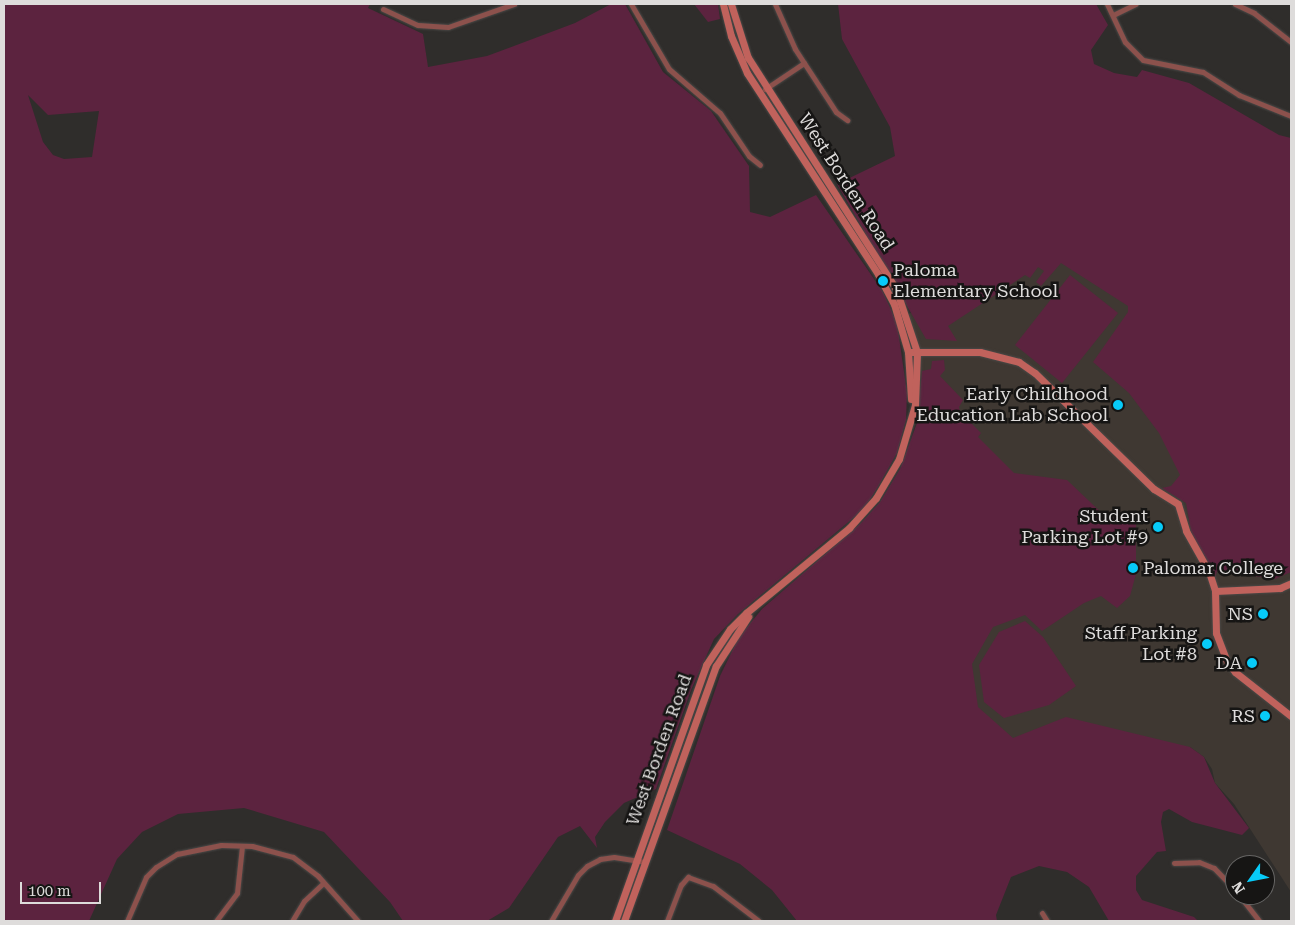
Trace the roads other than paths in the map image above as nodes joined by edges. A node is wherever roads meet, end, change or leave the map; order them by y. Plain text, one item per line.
1 (514, 4) edge
2 (631, 4) edge
3 (723, 4) edge
4 (731, 4) edge
5 (775, 4) edge
6 (1107, 4) edge
7 (1136, 4) edge
8 (1236, 4) edge
9 (383, 9) dead end
10 (1113, 16) junction
11 (1291, 42) edge
12 (804, 64) junction
13 (763, 90) junction
14 (1291, 116) edge
15 (847, 120) dead end
16 (760, 165) dead end
17 (908, 352) junction
18 (917, 352) junction
19 (912, 412) junction
20 (1291, 583) edge
21 (1215, 591) junction
22 (757, 606) junction
23 (1291, 716) edge
24 (242, 846) junction
25 (636, 858) junction
26 (645, 862) junction
27 (1174, 863) dead end
28 (1225, 880) edge
29 (323, 883) junction
30 (1247, 905) edge
31 (1042, 913) dead end
32 (127, 921) edge
33 (216, 921) edge
34 (292, 921) edge
35 (358, 921) edge
36 (551, 921) edge
37 (615, 921) edge
38 (624, 921) edge
39 (667, 921) edge
40 (759, 921) edge
41 (1047, 921) edge
42 (1259, 921) edge

1 - 9 street
2 - 16 street
3 - 13 main road, West Borden Road
4 - 13 main road, West Borden Road
5 - 12 street
6 - 10 street
7 - 10 street
8 - 11 street
10 - 14 street
12 - 13 street
12 - 15 street
13 - 17 main road, West Borden Road
13 - 18 main road, West Borden Road
17 - 18 main road
17 - 19 main road, West Borden Road
18 - 19 main road, West Borden Road
18 - 21 main road
19 - 22 main road, West Borden Road
20 - 21 main road
21 - 23 main road
22 - 25 main road, West Borden Road
22 - 26 main road, West Borden Road
24 - 29 street
24 - 32 street
24 - 33 street
25 - 26 street
25 - 36 street
25 - 37 main road, West Borden Road
26 - 38 main road, West Borden Road
27 - 28 street
29 - 34 street
29 - 35 street
30 - 42 street
31 - 41 street
39 - 40 street

